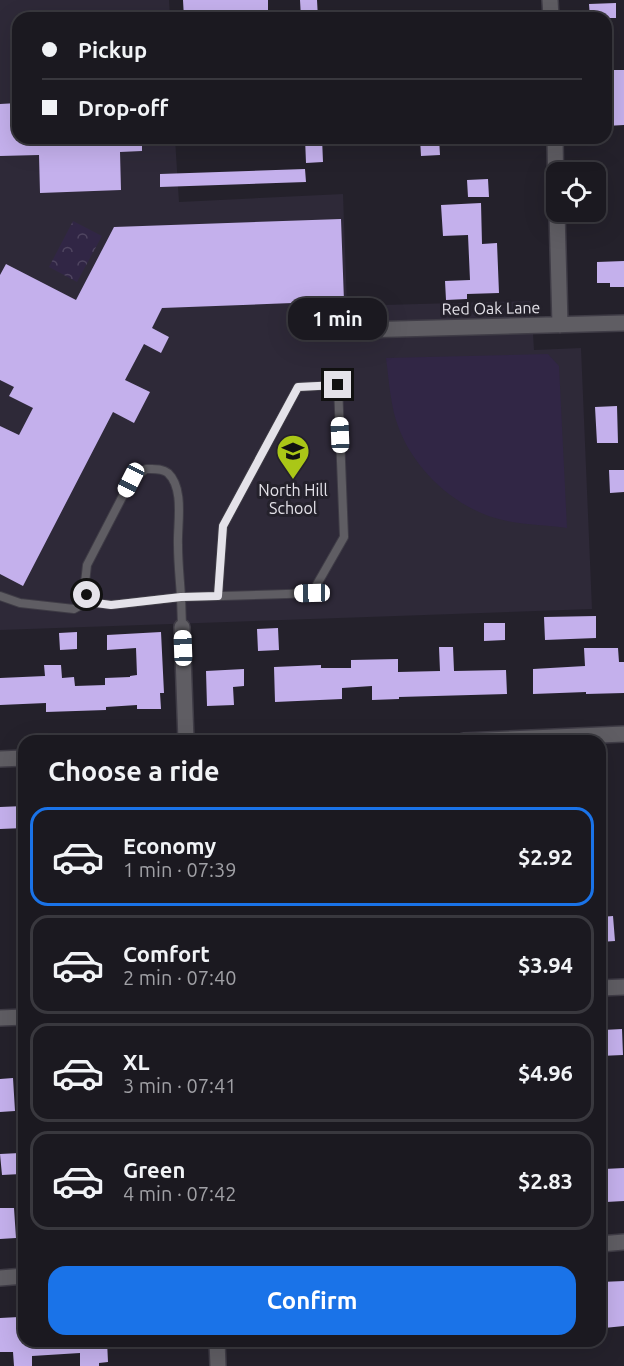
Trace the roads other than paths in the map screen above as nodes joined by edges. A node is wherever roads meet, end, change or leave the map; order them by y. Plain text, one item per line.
1 (555, 144) edge
2 (555, 162) edge
3 (557, 222) edge
4 (624, 323) edge
5 (560, 325) junction
6 (360, 330) dead end
7 (0, 596) edge
8 (218, 596) junction
9 (181, 597) junction
10 (92, 599) junction
11 (182, 627) joint
12 (624, 734) edge
13 (186, 735) edge
14 (601, 735) edge
15 (18, 758) edge
16 (0, 759) edge
17 (624, 987) edge
18 (606, 988) edge
19 (18, 1017) edge
20 (0, 1018) edge
21 (624, 1242) edge
22 (606, 1244) edge
23 (18, 1276) edge
24 (0, 1278) edge
25 (217, 1347) edge
26 (218, 1366) edge

1 - 2 street
3 - 5 street
4 - 5 street, Red Oak Lane
5 - 6 street, Red Oak Lane
7 - 10 lane
8 - 8 lane
8 - 9 lane
9 - 10 lane
9 - 10 lane
9 - 11 lane
11 - 13 street
12 - 14 street
15 - 16 street
17 - 18 street
19 - 20 street
21 - 22 street
23 - 24 street
25 - 26 street

